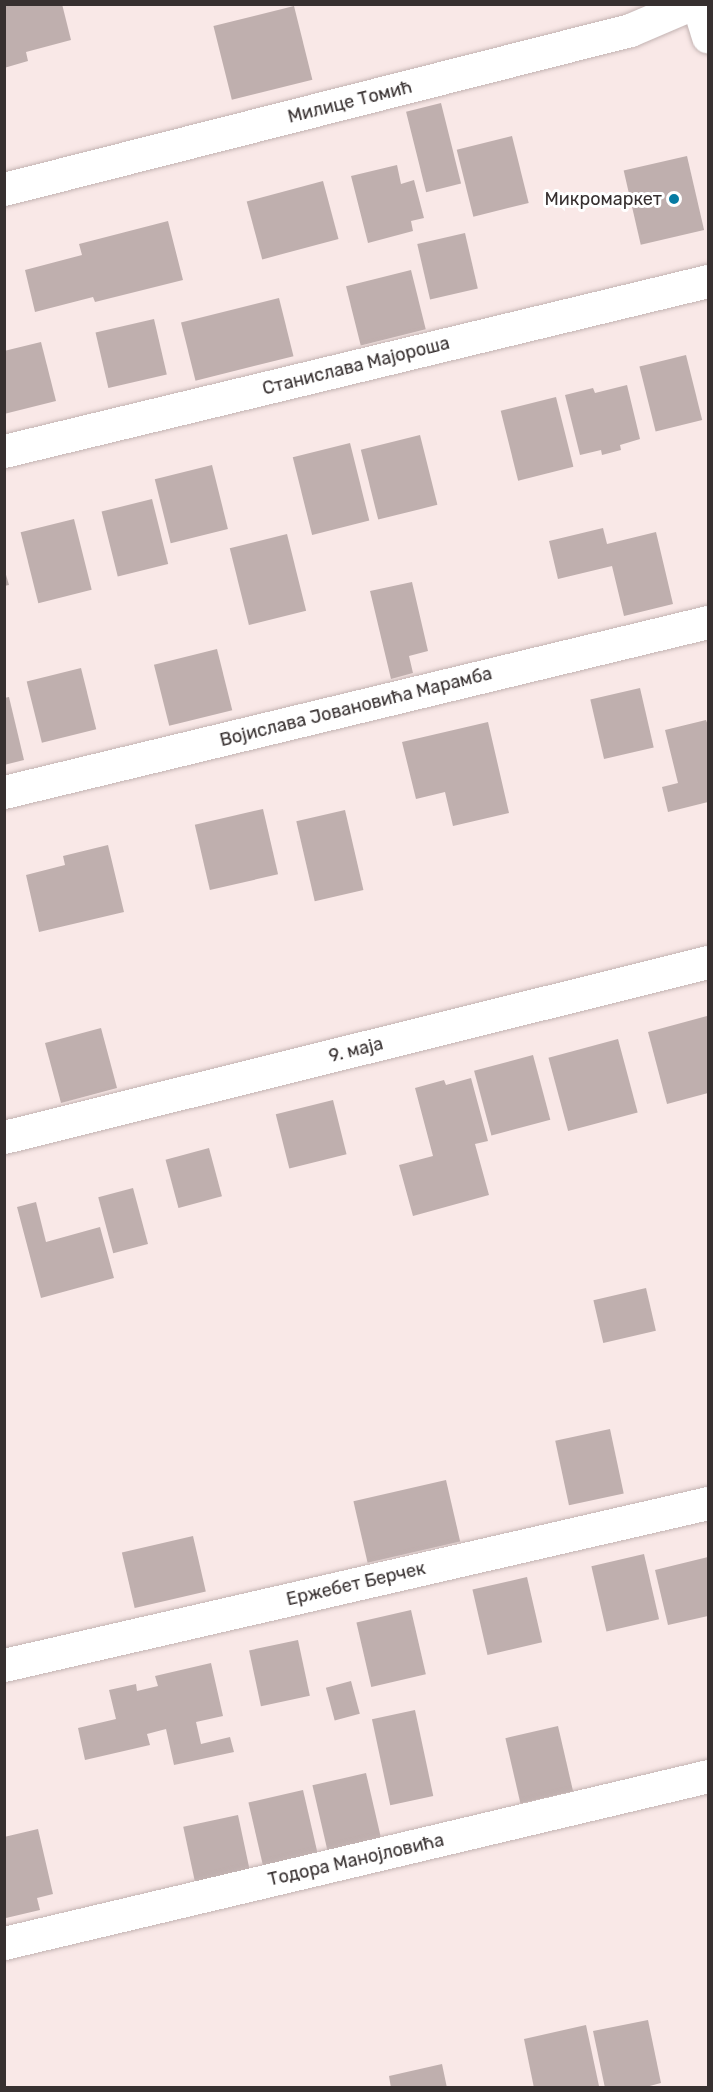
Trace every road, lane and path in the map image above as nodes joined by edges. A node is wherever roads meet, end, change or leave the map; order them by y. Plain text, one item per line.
1 (692, 4) edge
2 (698, 4) edge
3 (708, 36) edge
4 (4, 189) edge
5 (708, 280) edge
6 (4, 451) edge
7 (708, 621) edge
8 (4, 792) edge
9 (708, 962) edge
10 (4, 1137) edge
11 (708, 1503) edge
12 (4, 1665) edge
13 (708, 1776) edge
14 (4, 1943) edge

1 - 4 street, Милице Томић
2 - 3 street
5 - 6 street, Станислава Мајороша
7 - 8 street, Војислава Јовановића Марамба
9 - 10 street, 9. маја
11 - 12 street, Ержебет Берчек
13 - 14 street, Тодора Манојловића

